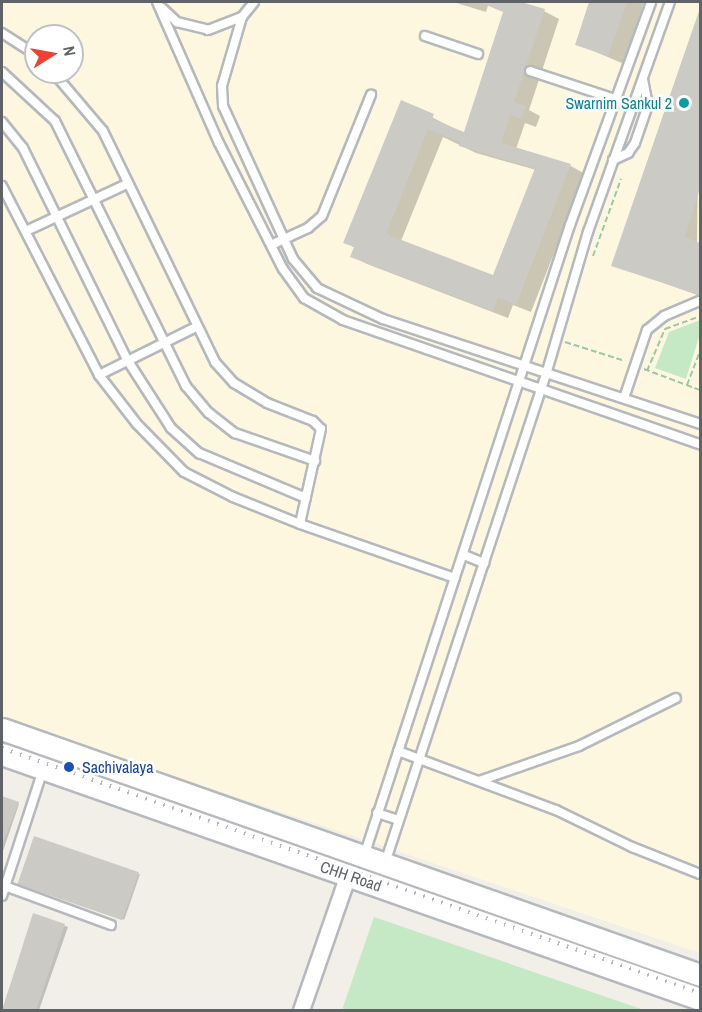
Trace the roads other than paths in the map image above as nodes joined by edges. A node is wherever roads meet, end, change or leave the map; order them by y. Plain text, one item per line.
1 (157, 2) edge
2 (254, 2) edge
3 (651, 2) edge
4 (669, 2) edge
5 (243, 17) junction
6 (2, 33) edge
7 (425, 36) dead end
8 (24, 47) edge
9 (478, 54) dead end
10 (530, 71) dead end
11 (2, 72) edge
12 (642, 78) junction
13 (63, 84) edge
14 (371, 95) dead end
15 (615, 99) junction
16 (633, 105) junction
17 (2, 122) edge
18 (613, 160) junction
19 (127, 183) junction
20 (2, 186) edge
21 (95, 199) junction
22 (58, 216) junction
23 (26, 231) junction
24 (283, 240) junction
25 (271, 245) junction
26 (700, 301) edge
27 (196, 327) junction
28 (163, 343) junction
29 (128, 361) junction
30 (525, 365) junction
31 (547, 371) junction
32 (99, 375) junction
33 (520, 383) junction
34 (541, 389) junction
35 (624, 398) junction
36 (700, 424) edge
37 (700, 444) edge
38 (315, 461) junction
39 (306, 498) junction
40 (300, 524) junction
41 (464, 555) junction
42 (484, 563) junction
43 (455, 578) junction
44 (676, 698) dead end
45 (2, 729) edge
46 (50, 746) junction
47 (398, 751) junction
48 (2, 754) edge
49 (418, 758) junction
50 (43, 768) junction
51 (479, 781) junction
52 (377, 813) junction
53 (398, 820) junction
54 (363, 857) junction
55 (700, 874) edge
56 (352, 876) junction
57 (381, 876) junction
58 (3, 885) edge
59 (2, 896) edge
60 (458, 903) junction
61 (111, 925) dead end
62 (700, 975) edge
63 (700, 999) edge
64 (301, 1011) edge

1 - 5 lane
1 - 25 lane
2 - 5 lane
3 - 15 lane
4 - 12 lane
5 - 24 lane
6 - 8 lane
7 - 9 lane
10 - 15 lane
11 - 21 lane
12 - 16 lane
12 - 18 lane
13 - 19 lane
14 - 24 lane
15 - 16 lane
15 - 30 lane
16 - 18 lane
17 - 22 lane
18 - 31 lane
19 - 21 lane
19 - 27 lane
20 - 23 lane
21 - 22 lane
21 - 28 lane
22 - 23 lane
22 - 29 lane
23 - 32 lane
24 - 25 lane
24 - 30 lane
25 - 33 lane
26 - 35 lane
27 - 28 lane
27 - 38 lane
28 - 29 lane
28 - 38 lane
29 - 32 lane
29 - 39 lane
30 - 31 lane
30 - 33 lane
31 - 34 lane
31 - 35 lane
32 - 40 lane
33 - 34 lane
33 - 41 lane
34 - 37 lane
34 - 42 lane
35 - 36 lane
38 - 39 lane
39 - 40 lane
40 - 43 lane
41 - 42 lane
41 - 43 lane
42 - 49 lane
43 - 47 lane
44 - 51 lane
45 - 46 street
46 - 50 street
46 - 54 street
47 - 49 lane
47 - 52 lane
48 - 50 street, CHH Road
49 - 51 lane
49 - 53 lane
50 - 56 street, CHH Road
50 - 58 lane
51 - 55 lane
52 - 53 lane
52 - 54 lane
53 - 57 lane
54 - 56 lane
54 - 57 street
56 - 57 street, CHH Road
56 - 64 street
57 - 60 street, CHH Road
58 - 59 lane
58 - 61 lane
60 - 62 street
60 - 63 street, CHH Road

